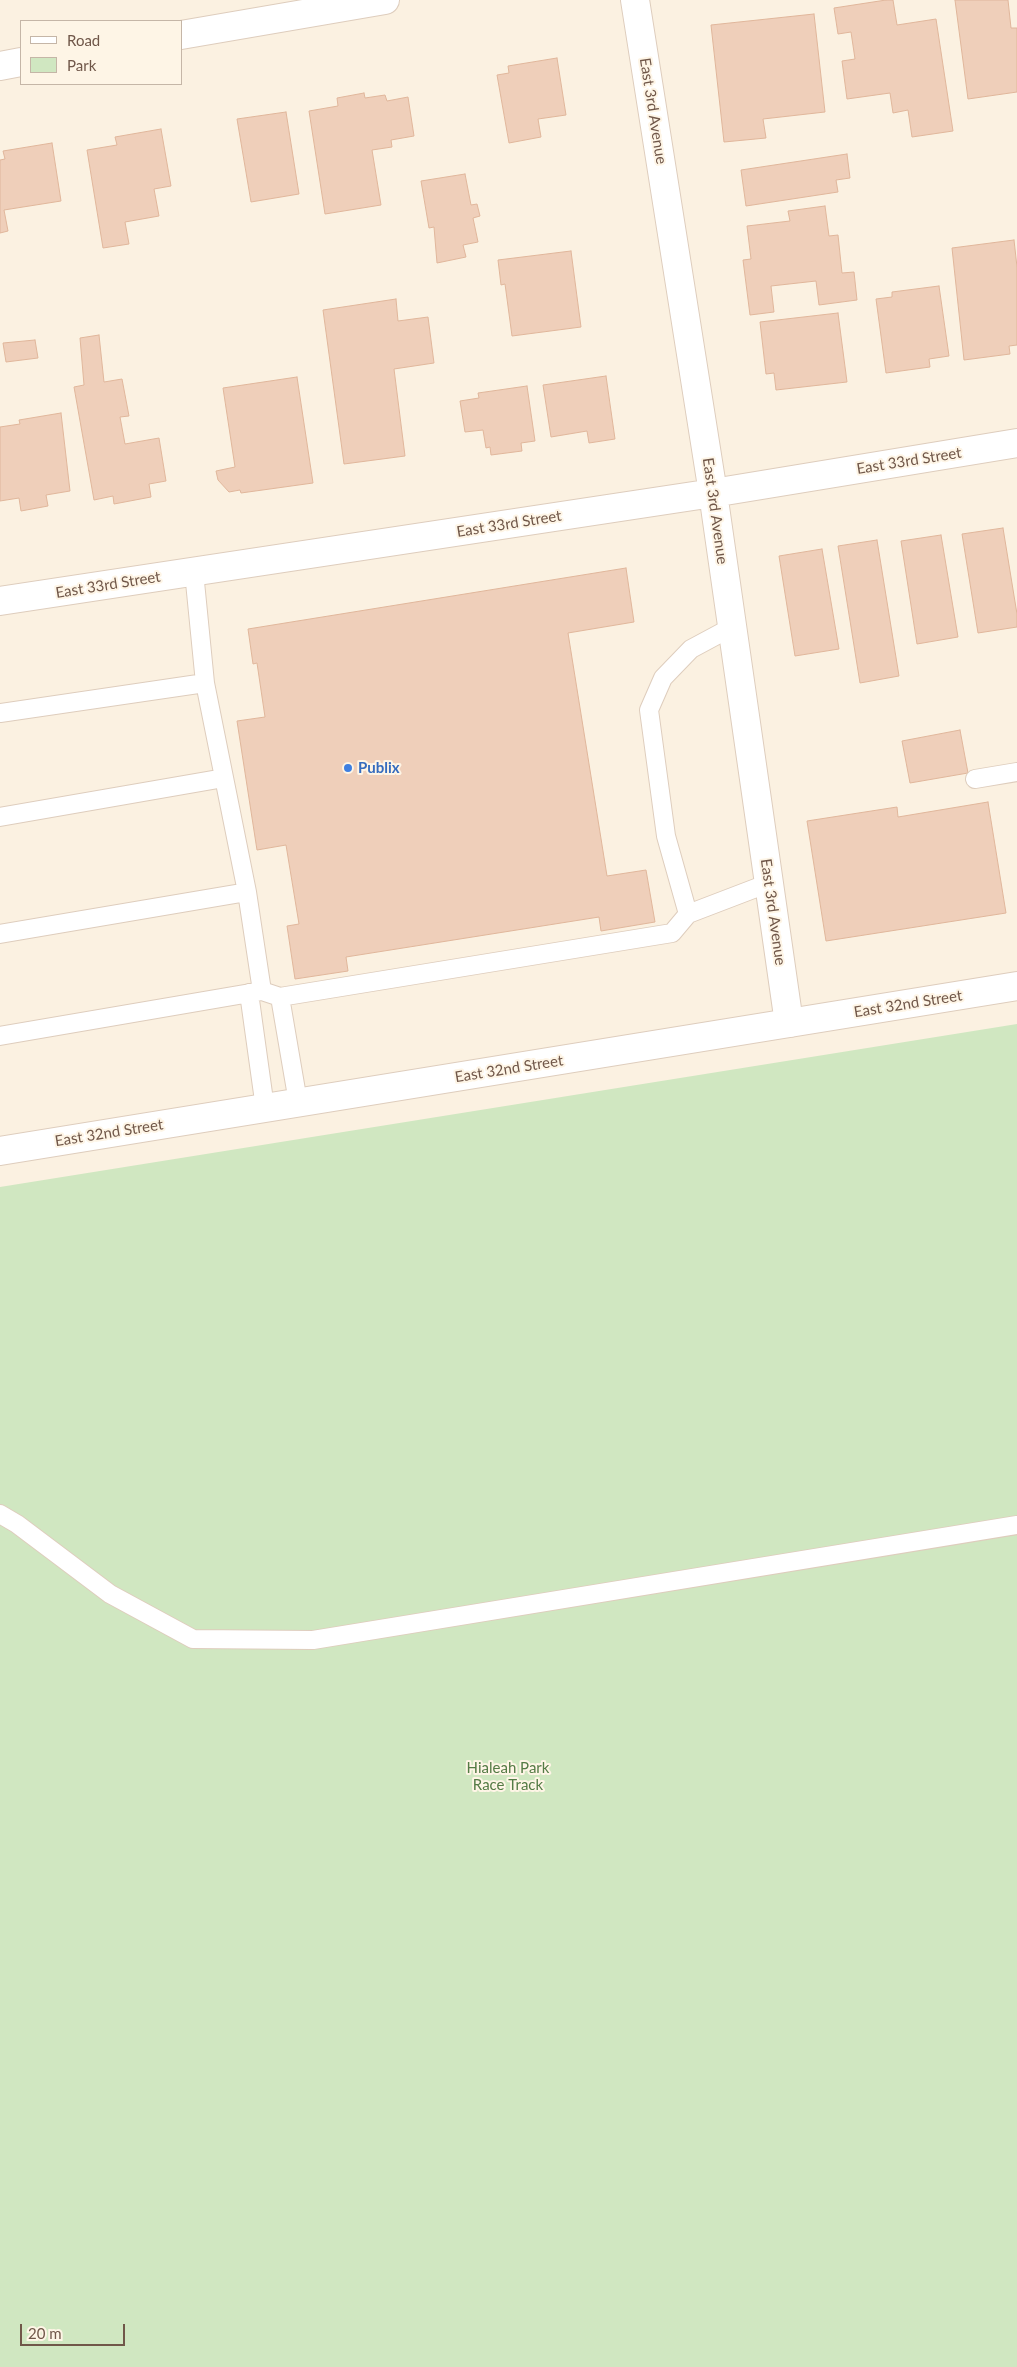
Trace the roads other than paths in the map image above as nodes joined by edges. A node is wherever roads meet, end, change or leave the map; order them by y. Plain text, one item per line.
1 (385, 0) edge
2 (635, 0) edge
3 (182, 35) edge
4 (20, 62) edge
5 (0, 66) edge
6 (1017, 443) edge
7 (713, 493) junction
8 (194, 572) junction
9 (0, 601) edge
10 (732, 627) junction
11 (206, 683) junction
12 (0, 712) edge
13 (1017, 772) edge
14 (224, 778) junction
15 (976, 779) dead end
16 (0, 817) edge
17 (769, 883) junction
18 (247, 892) junction
19 (688, 914) junction
20 (0, 934) edge
21 (1017, 986) edge
22 (255, 992) junction
23 (280, 997) junction
24 (789, 1023) junction
25 (0, 1036) edge
26 (298, 1102) junction
27 (265, 1108) junction
28 (0, 1150) edge
29 (0, 1514) edge
30 (1017, 1525) edge

1 - 3 street
2 - 7 street, East 3rd Avenue
4 - 5 street
6 - 7 street, East 33rd Street
7 - 8 street, East 33rd Street
7 - 10 street, East 3rd Avenue
8 - 9 street, East 33rd Street
8 - 11 lane
10 - 17 street, East 3rd Avenue
10 - 19 lane
11 - 12 lane
11 - 14 lane
13 - 15 lane
14 - 16 lane
14 - 18 lane
17 - 19 lane
17 - 24 street, East 3rd Avenue
18 - 20 lane
18 - 22 lane
19 - 23 lane
21 - 24 street, East 32nd Street
22 - 23 lane
22 - 25 lane
22 - 27 lane
23 - 26 lane
24 - 26 street, East 32nd Street
26 - 27 street, East 32nd Street
27 - 28 street, East 32nd Street
29 - 30 lane

